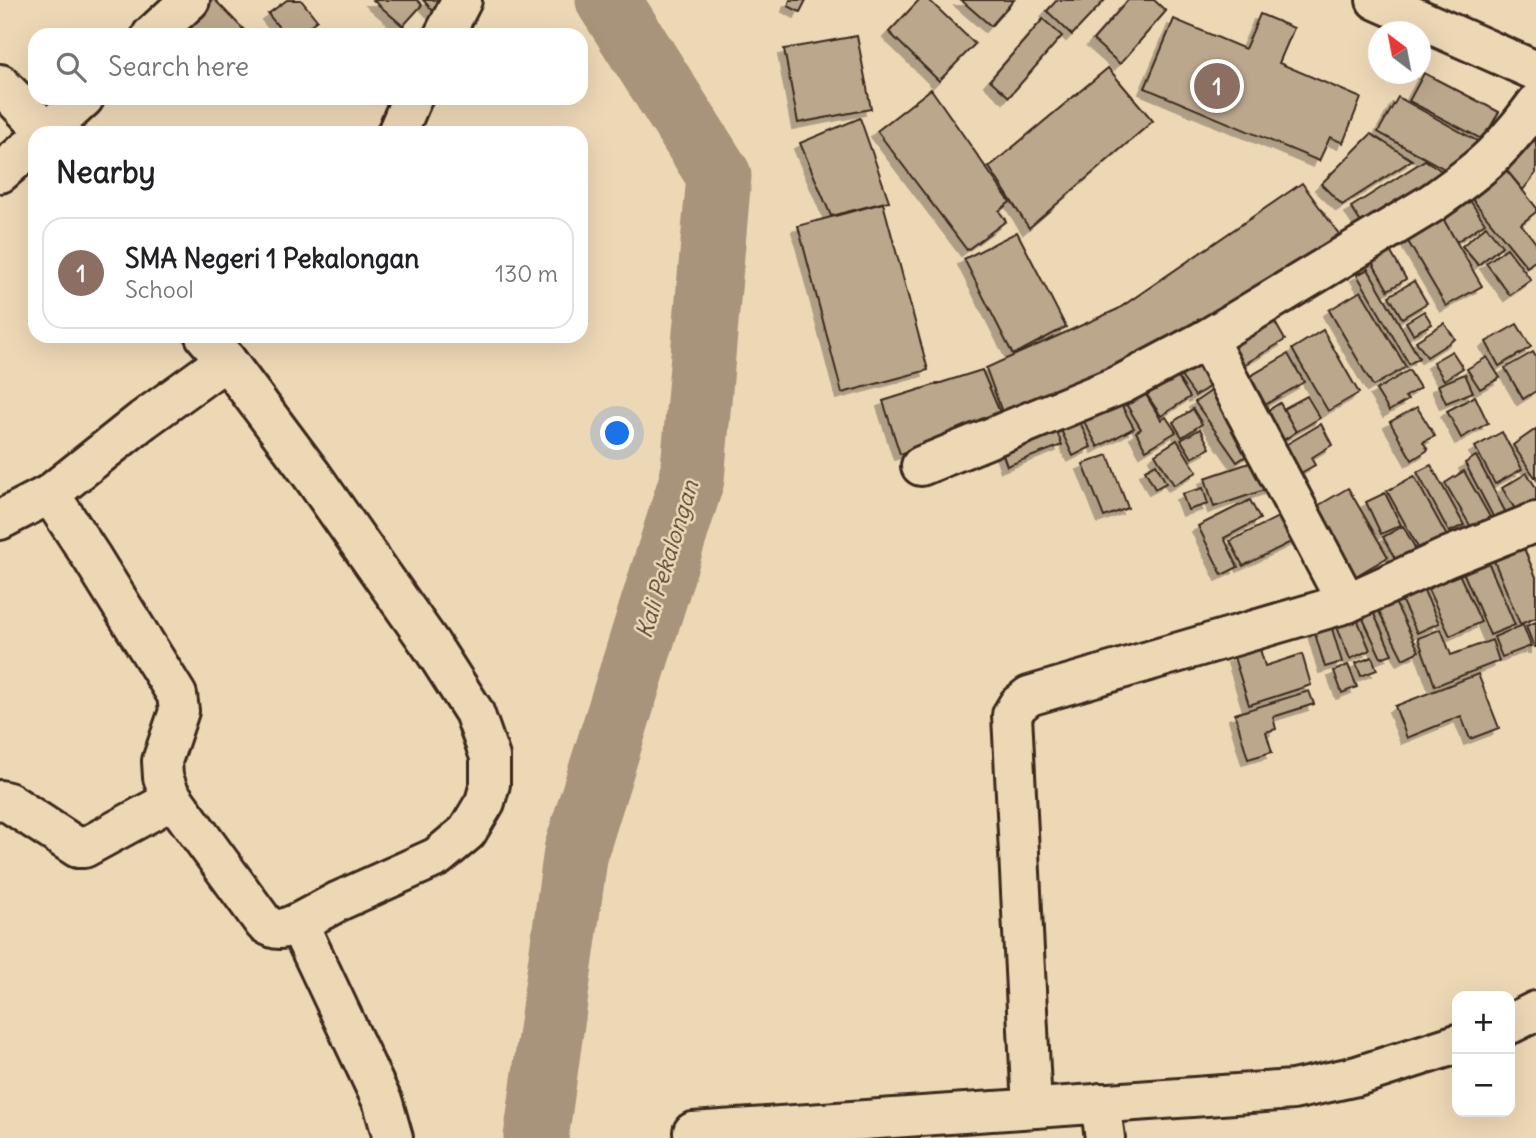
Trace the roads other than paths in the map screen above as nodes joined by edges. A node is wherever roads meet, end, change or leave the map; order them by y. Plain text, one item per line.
1 (190, 0) edge
2 (462, 0) edge
3 (1376, 0) edge
4 (160, 28) edge
5 (448, 28) edge
6 (1536, 71) edge
7 (0, 85) edge
8 (1536, 104) edge
9 (76, 105) edge
10 (409, 105) edge
11 (39, 126) edge
12 (54, 126) edge
13 (400, 126) edge
14 (28, 149) edge
15 (0, 173) edge
16 (1207, 339) junction
17 (216, 348) edge
18 (921, 466) dead end
19 (50, 494) junction
20 (0, 520) edge
21 (1536, 522) edge
22 (1347, 603) junction
23 (0, 800) edge
24 (172, 800) junction
25 (298, 923) junction
26 (1536, 1012) edge
27 (1515, 1022) edge
28 (1452, 1046) edge
29 (1032, 1108) junction
30 (1103, 1121) edge
31 (693, 1132) dead end
32 (393, 1138) edge

1 - 4 street
2 - 5 street
3 - 6 street
7 - 11 street
8 - 16 street
9 - 12 street
10 - 13 street
14 - 15 street
16 - 18 street
16 - 22 street
17 - 19 street
17 - 25 street
19 - 20 street
19 - 24 street
21 - 22 street
22 - 29 street
23 - 24 street
24 - 25 street
25 - 32 street
26 - 27 street
28 - 30 street
29 - 30 street
29 - 31 street

